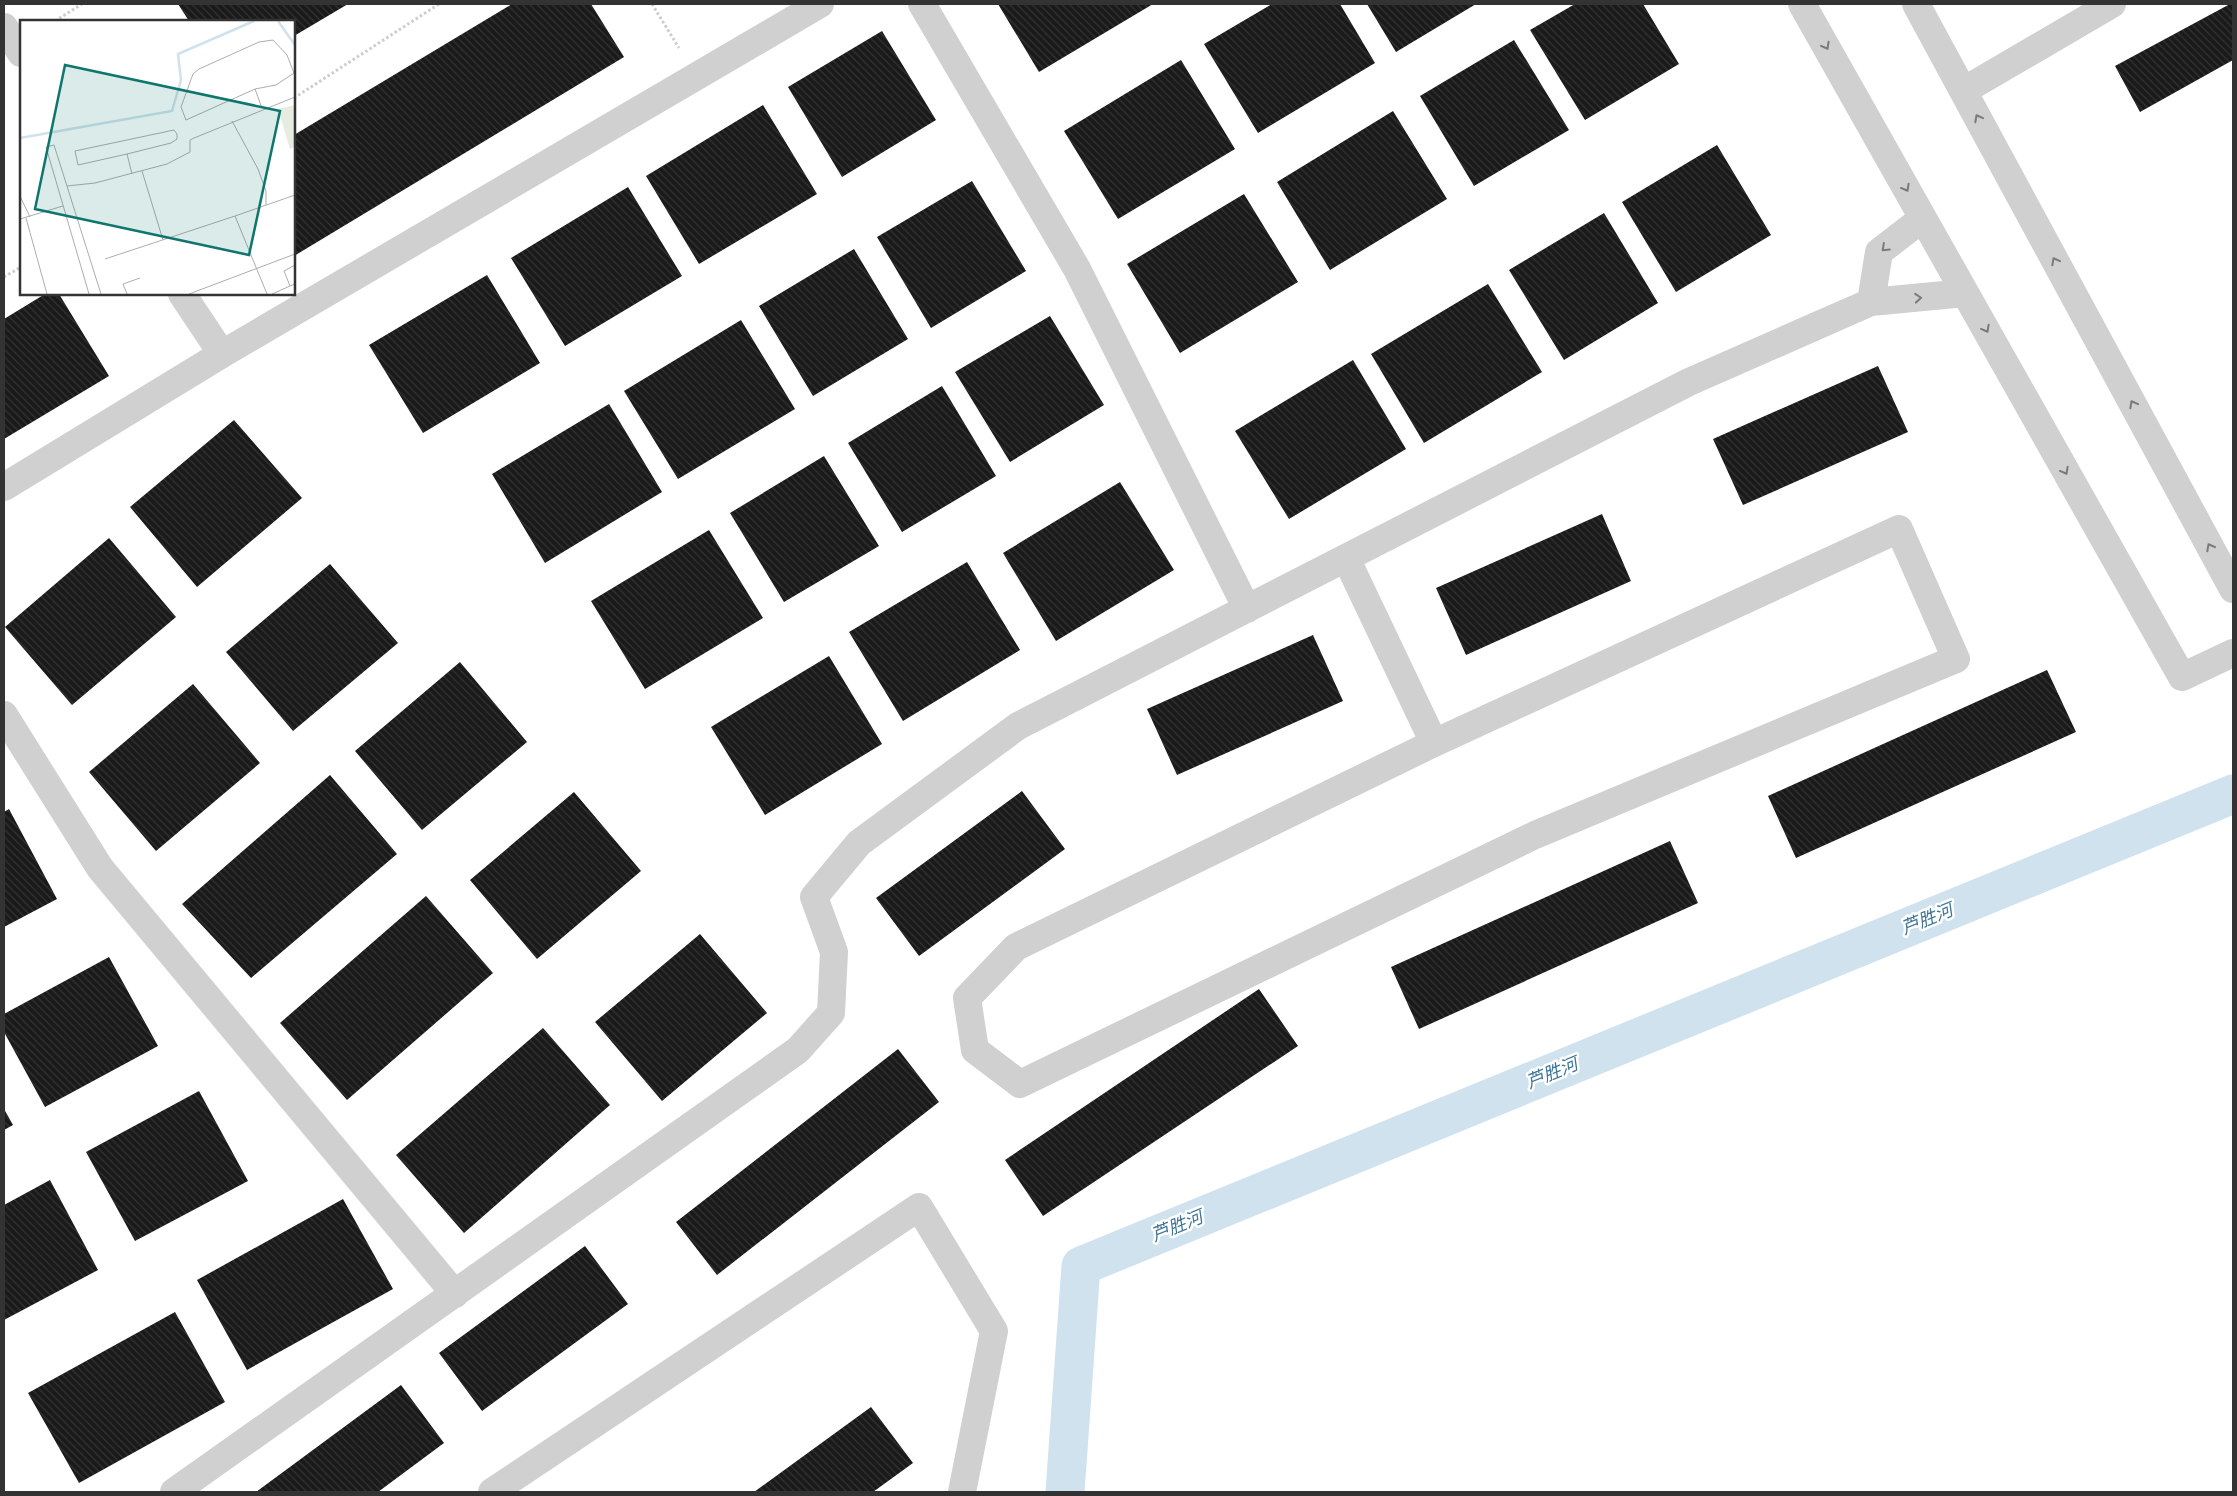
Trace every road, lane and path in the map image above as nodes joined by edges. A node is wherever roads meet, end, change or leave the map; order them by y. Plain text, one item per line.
1 (82, 4) edge
2 (439, 4) edge
3 (652, 4) edge
4 (820, 4) edge
5 (922, 4) edge
6 (1802, 4) edge
7 (1916, 4) edge
8 (2112, 4) edge
9 (57, 20) edge
10 (4, 27) edge
11 (20, 51) edge
12 (697, 76) junction
13 (1963, 91) junction
14 (295, 97) edge
15 (1923, 218) junction
16 (20, 268) edge
17 (4, 277) edge
18 (1966, 293) junction
19 (183, 295) edge
20 (1871, 302) junction
21 (222, 354) junction
22 (4, 487) edge
23 (1346, 558) junction
24 (2233, 589) edge
25 (1247, 609) junction
26 (2233, 653) edge
27 (4, 716) edge
28 (1434, 743) junction
29 (455, 1294) junction
30 (180, 1491) edge
31 (492, 1492) edge
32 (962, 1492) edge

1 - 9 path
2 - 14 path
3 - 12 path
4 - 12 street
5 - 25 street
6 -> 15 street
7 - 13 street
8 - 13 street
10 - 11 street
12 - 21 street
24 -> 13 street
15 - 18 street
15 -> 20 street
16 - 17 path
20 -> 18 street
18 -> 26 street
19 - 21 street
20 - 23 street
21 - 22 street
23 - 25 street
23 - 28 street
25 - 29 street
27 - 29 street
28 - 28 street
29 - 30 street
31 - 32 street

